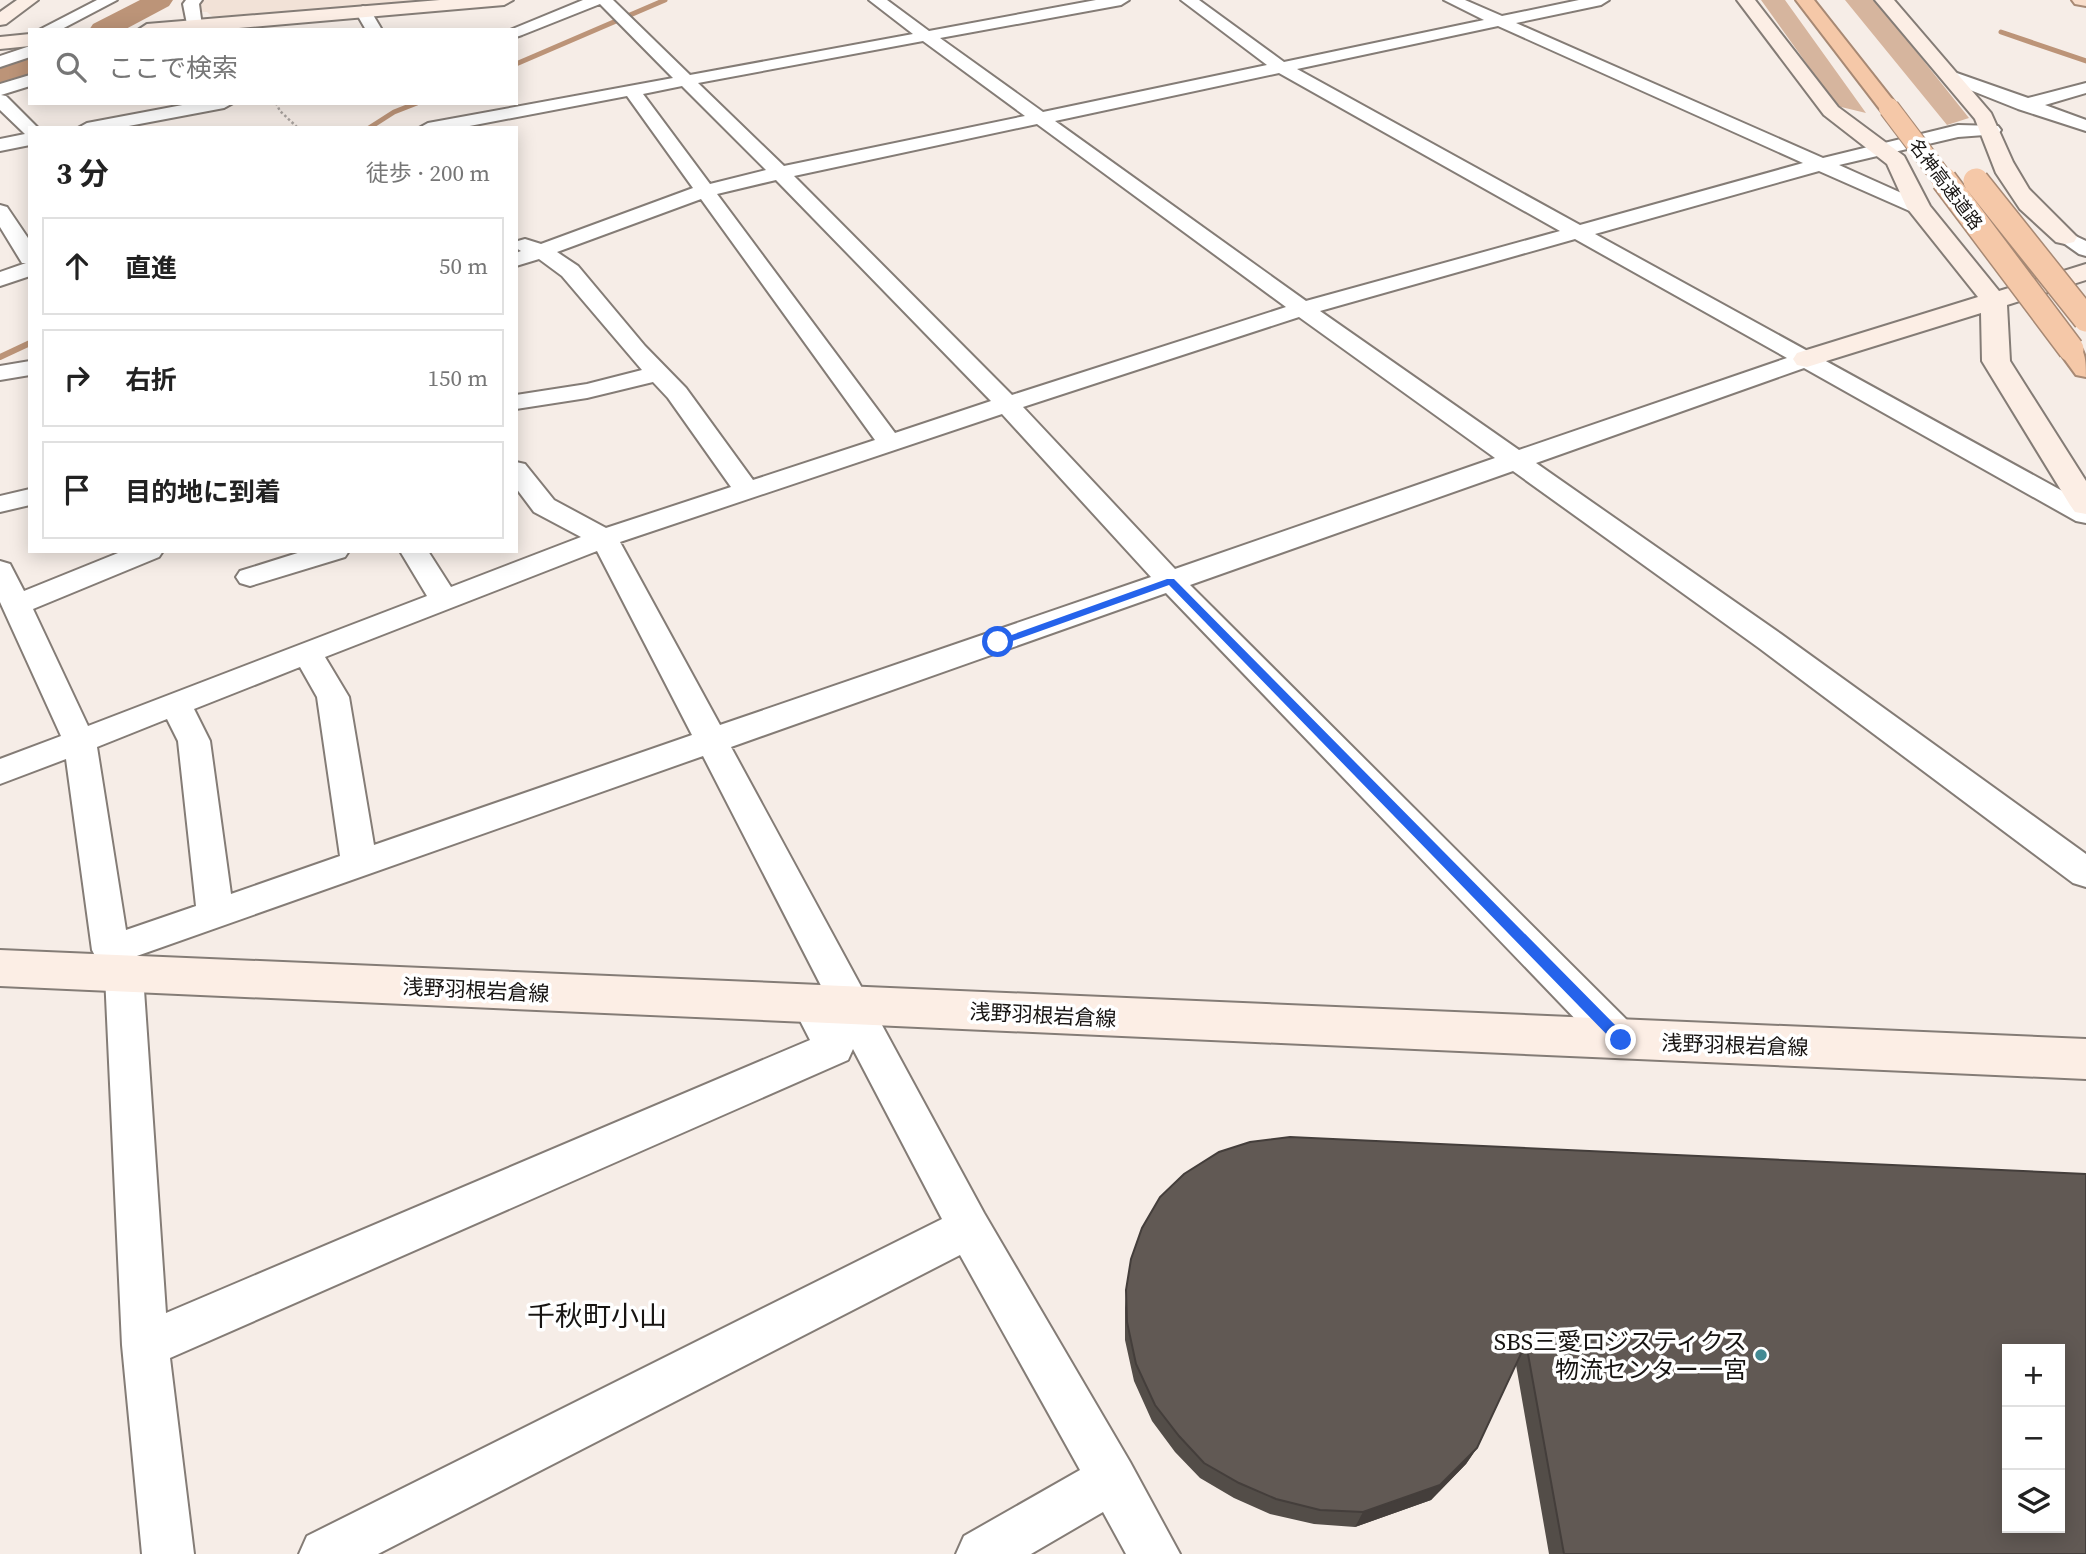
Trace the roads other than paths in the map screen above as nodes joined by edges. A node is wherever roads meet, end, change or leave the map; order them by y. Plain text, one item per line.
1 (29, 0) edge
2 (109, 0) edge
3 (194, 0) edge
4 (504, 0) edge
5 (597, 0) edge
6 (604, 0) edge
7 (877, 0) edge
8 (1121, 0) edge
9 (1189, 0) edge
10 (1451, 0) edge
11 (1601, 0) edge
12 (1746, 0) edge
13 (1805, 0) edge
14 (1884, 0) edge
15 (363, 11) junction
16 (0, 20) edge
17 (1499, 21) junction
18 (257, 25) edge
19 (194, 26) junction
20 (51, 28) edge
21 (170, 28) edge
22 (373, 28) edge
23 (518, 31) edge
24 (927, 36) junction
25 (28, 42) edge
26 (0, 43) edge
27 (0, 62) edge
28 (1282, 68) junction
29 (1951, 76) junction
30 (687, 80) junction
31 (28, 81) edge
32 (2086, 88) edge
33 (0, 90) edge
34 (631, 90) junction
35 (28, 103) edge
36 (2028, 104) junction
37 (198, 105) edge
38 (446, 105) edge
39 (2, 106) edge
40 (158, 108) edge
41 (1923, 113) dead end
42 (1040, 119) junction
43 (458, 122) junction
44 (1988, 123) junction
45 (95, 126) edge
46 (438, 126) edge
47 (2086, 126) edge
48 (28, 128) edge
49 (28, 139) edge
50 (0, 145) edge
51 (1879, 149) junction
52 (1822, 164) junction
53 (780, 173) junction
54 (704, 191) junction
55 (1919, 208) junction
56 (0, 211) edge
57 (1577, 232) junction
58 (2076, 239) edge
59 (518, 242) edge
60 (541, 251) junction
61 (28, 255) edge
62 (518, 259) edge
63 (28, 270) edge
64 (2083, 270) edge
65 (0, 279) edge
66 (1994, 301) junction
67 (1303, 309) junction
68 (2086, 318) edge
69 (1807, 359) junction
70 (2078, 359) edge
71 (28, 368) edge
72 (0, 373) edge
73 (659, 373) junction
74 (518, 402) edge
75 (1007, 404) junction
76 (890, 443) junction
77 (1515, 460) junction
78 (520, 482) edge
79 (747, 491) junction
80 (28, 498) edge
81 (0, 505) edge
82 (2086, 505) edge
83 (2086, 515) edge
84 (604, 538) junction
85 (144, 553) edge
86 (328, 553) edge
87 (415, 553) edge
88 (0, 570) edge
89 (250, 577) dead end
90 (1170, 581) junction
91 (444, 599) junction
92 (16, 605) junction
93 (307, 653) junction
94 (176, 704) junction
95 (711, 739) junction
96 (79, 743) junction
97 (0, 772) edge
98 (359, 863) junction
99 (2086, 873) edge
100 (215, 913) junction
101 (118, 962) junction
102 (3, 970) edge
103 (832, 1006) junction
104 (1621, 1040) junction
105 (2086, 1059) edge
106 (969, 1228) junction
107 (145, 1345) junction
108 (1113, 1479) junction
109 (168, 1554) edge
110 (325, 1554) edge
111 (982, 1554) edge
112 (1154, 1554) edge

1 - 16 street
2 - 20 street
3 - 19 street
4 - 15 street
5 - 23 street
6 - 30 street
7 - 24 street
8 - 24 street
9 - 28 street
10 - 17 street
11 - 17 street
12 - 51 street
13 - 70 highway, 名神高速道路, bridge
14 - 29 street
15 - 18 street
15 - 22 street
17 - 28 street
17 - 52 street
18 - 19 street
19 - 21 street
24 - 30 street
24 - 42 street
25 - 26 street
25 - 27 street
28 - 42 street
28 - 57 street
29 - 36 street
29 - 44 street
30 - 34 street
30 - 53 street
31 - 33 street
32 - 36 street
34 - 43 street
34 - 54 street
35 - 39 street
36 - 44 street
36 - 47 street
37 - 40 street
38 - 43 street
39 - 48 street
40 - 45 street
41 - 68 highway, 名神高速道路, bridge
42 - 53 street
42 - 67 street
43 - 46 street
44 - 51 street
44 - 58 street
49 - 50 street
51 - 52 street
51 - 55 street
52 - 55 street
52 - 57 street
53 - 54 street
53 - 75 street
54 - 60 street
54 - 76 street
55 - 66 street
56 - 61 street
57 - 67 street
57 - 69 street
58 - 64 street
59 - 60 street
60 - 62 street
60 - 73 street
63 - 65 street
64 - 66 street
66 - 69 street
66 - 82 street
67 - 75 street
67 - 77 street
69 - 77 street
69 - 83 street
71 - 72 street
73 - 74 street
73 - 79 street
75 - 76 street
75 - 90 street
76 - 79 street
77 - 90 street
77 - 99 street
78 - 84 street
79 - 84 street
80 - 81 street
84 - 91 street
84 - 95 street
85 - 92 street
86 - 89 street
87 - 91 street
88 - 92 street
90 - 95 street
90 - 104 street
91 - 93 street
92 - 96 street
93 - 94 street
93 - 98 street
94 - 96 street
94 - 100 street
95 - 98 street
95 - 103 street
96 - 97 street
96 - 101 street
98 - 100 street
100 - 101 street
101 - 102 street, 浅野羽根岩倉線
101 - 103 street, 浅野羽根岩倉線
101 - 107 street
103 - 104 street, 浅野羽根岩倉線
103 - 106 street
103 - 107 street
104 - 105 street, 浅野羽根岩倉線
106 - 108 street
106 - 110 street
107 - 109 street
108 - 111 street
108 - 112 street

